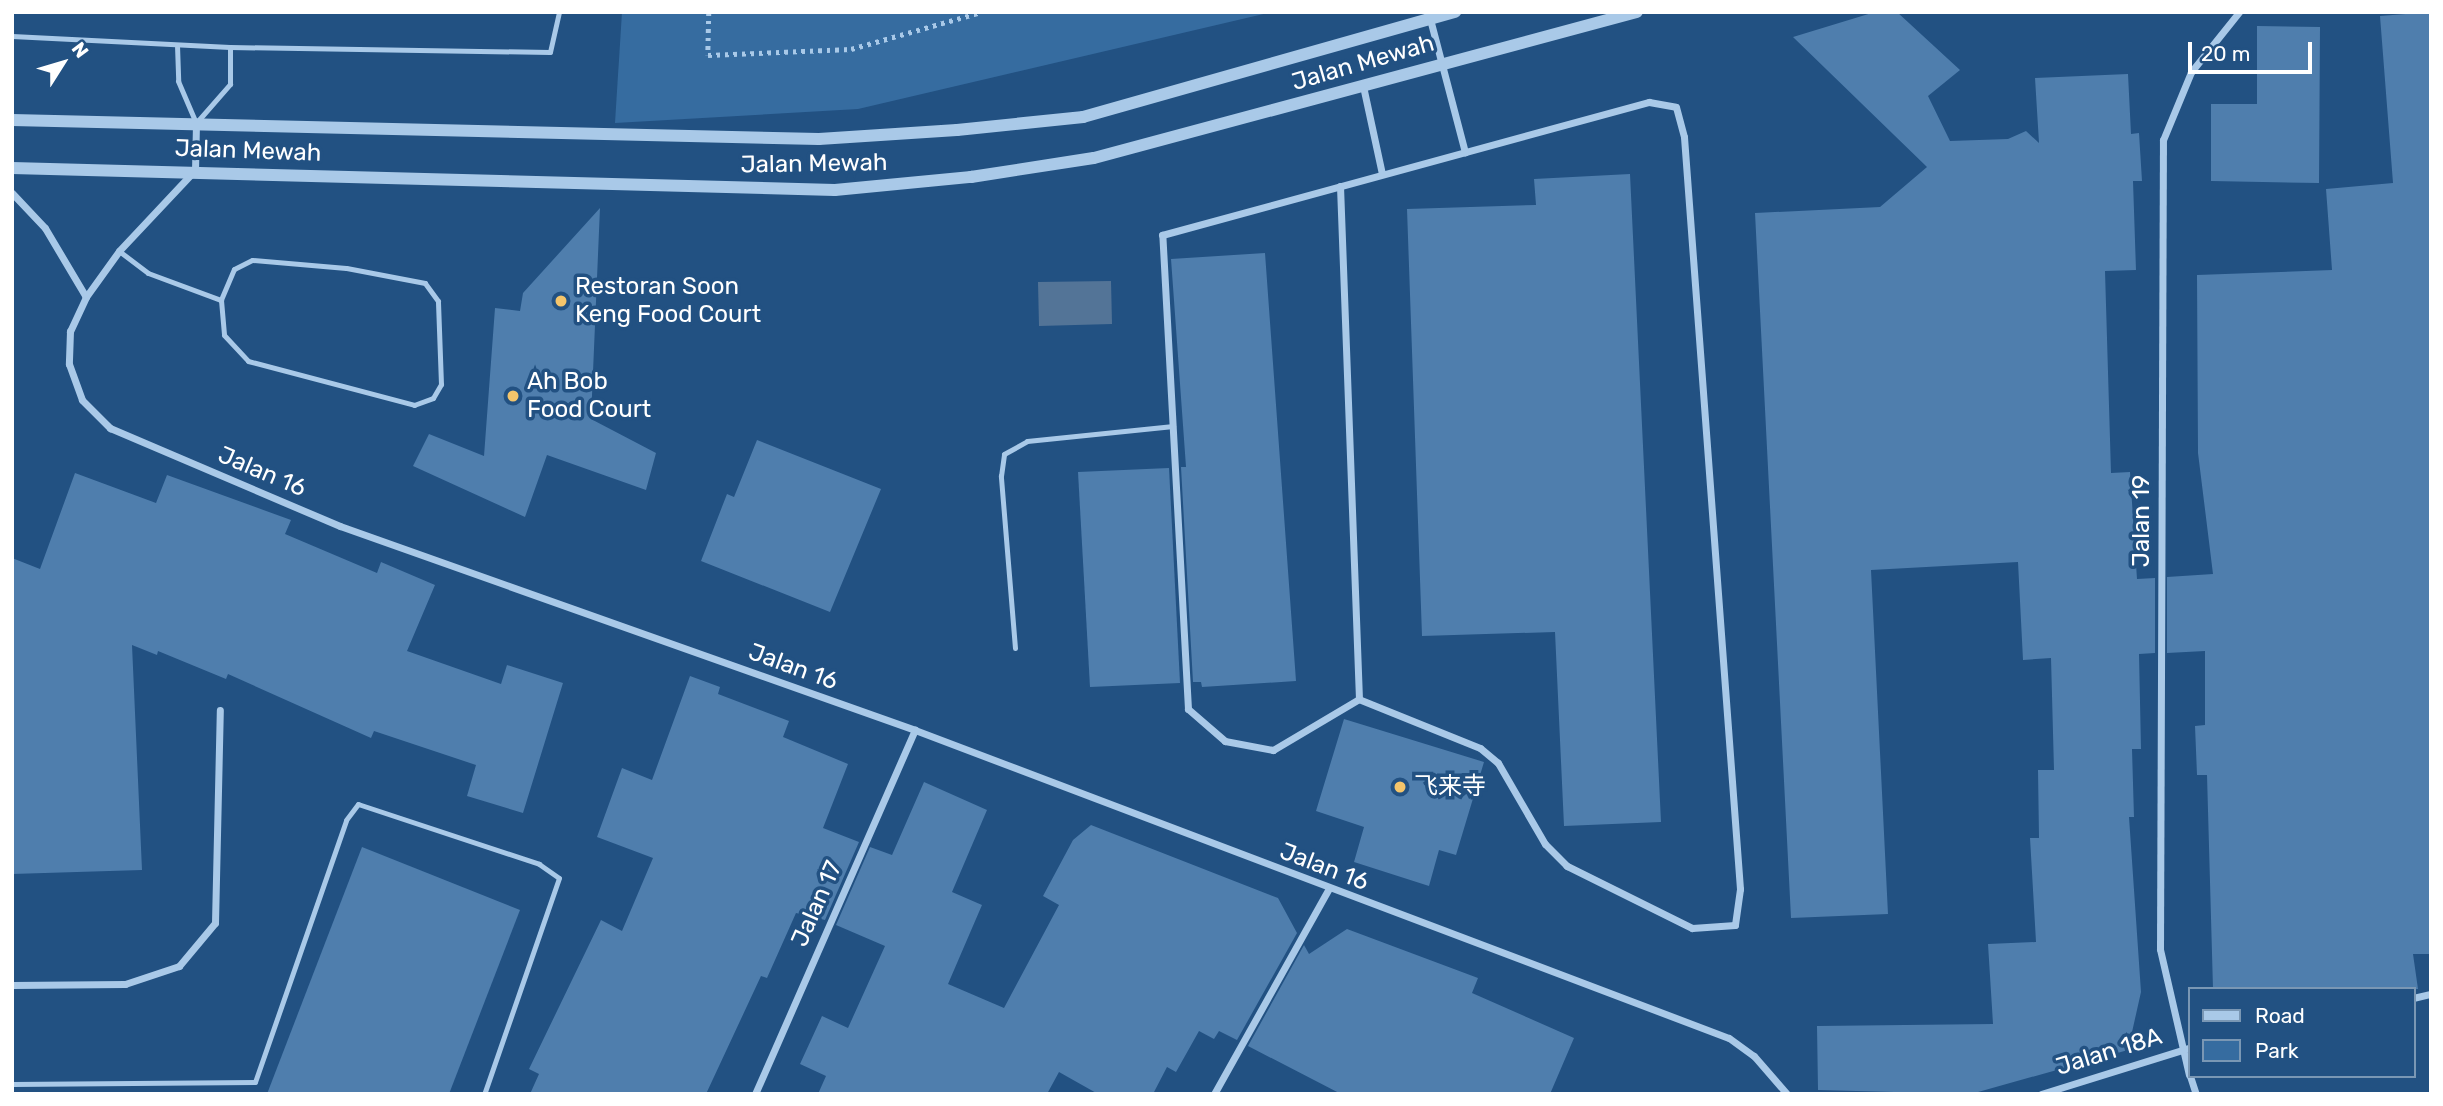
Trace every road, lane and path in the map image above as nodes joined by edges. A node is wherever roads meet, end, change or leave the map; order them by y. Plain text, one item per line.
1 (559, 12) edge
2 (709, 12) edge
3 (982, 12) edge
4 (1455, 12) edge
5 (1637, 12) edge
6 (2239, 12) edge
7 (1430, 19) junction
8 (12, 36) edge
9 (177, 45) junction
10 (230, 47) junction
11 (1441, 63) junction
12 (1363, 86) junction
13 (12, 120) edge
14 (196, 123) junction
15 (1465, 152) junction
16 (12, 168) edge
17 (195, 170) junction
18 (1382, 174) junction
19 (1340, 186) junction
20 (12, 193) edge
21 (119, 251) junction
22 (86, 297) junction
23 (221, 300) junction
24 (1172, 426) junction
25 (1016, 648) dead end
26 (1359, 699) junction
27 (220, 710) dead end
28 (915, 730) junction
29 (1328, 890) junction
30 (12, 985) edge
31 (2185, 1049) edge
32 (12, 1084) edge
33 (484, 1094) edge
34 (755, 1094) edge
35 (1214, 1094) edge
36 (1787, 1094) edge
37 (2041, 1094) edge

1 - 10 lane
2 - 3 path
4 - 7 street, Jalan Mewah
5 - 11 street, Jalan Mewah
6 - 31 street, Jalan 19
7 - 11 street
7 - 14 street, Jalan Mewah
8 - 9 lane
9 - 10 lane
9 - 14 lane
10 - 14 lane
11 - 12 street, Jalan Mewah
11 - 15 street
12 - 17 street, Jalan Mewah
12 - 18 street
13 - 14 street, Jalan Mewah
14 - 17 street
15 - 18 street
15 - 26 street
16 - 17 street, Jalan Mewah
17 - 21 street, Jalan 16
18 - 19 street
19 - 24 street
19 - 26 street
20 - 22 street
21 - 22 street, Jalan 16
21 - 23 lane
22 - 28 street, Jalan 16
23 - 23 lane
24 - 25 lane
24 - 26 street
27 - 30 street
28 - 29 street, Jalan 16
28 - 34 street, Jalan 17
29 - 35 street
29 - 36 street, Jalan 16
31 - 37 street, Jalan 18A
32 - 33 lane

